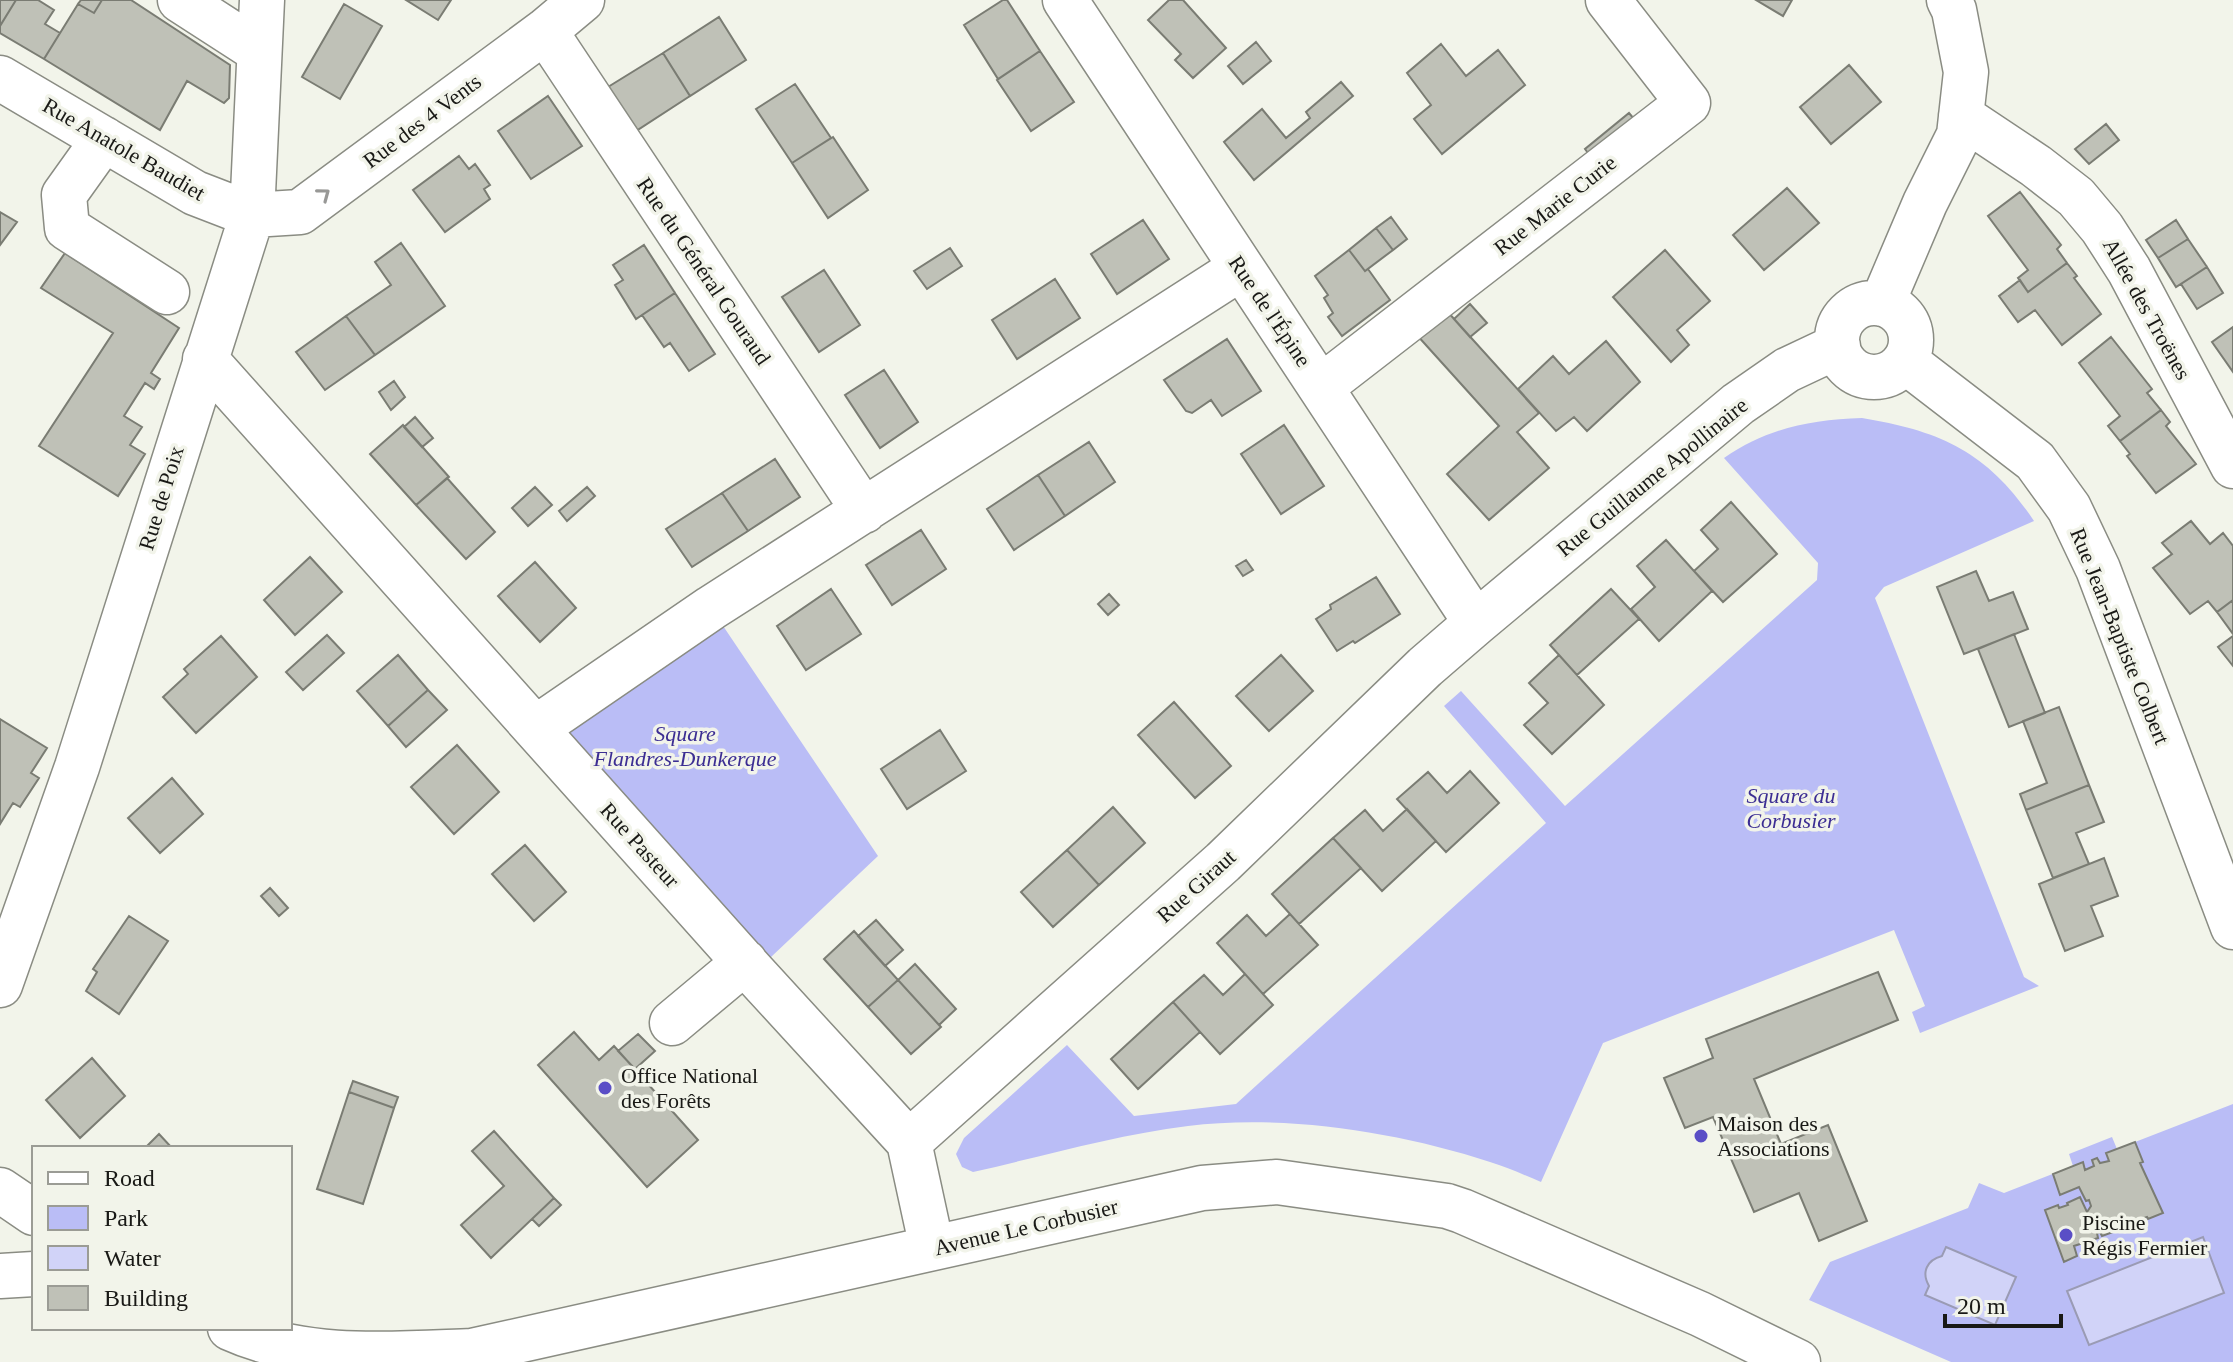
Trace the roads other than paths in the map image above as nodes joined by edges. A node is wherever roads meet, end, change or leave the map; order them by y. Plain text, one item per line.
1 (180, 0) edge
2 (262, 0) edge
3 (582, 0) edge
4 (1065, 0) edge
5 (1608, 0) edge
6 (1949, 0) edge
7 (545, 31) junction
8 (259, 51) junction
9 (0, 78) edge
10 (1961, 116) junction
11 (104, 139) junction
12 (252, 215) junction
13 (1241, 268) junction
14 (167, 292) dead end
15 (1882, 304) junction
16 (1838, 346) junction
17 (205, 359) junction
18 (1905, 361) junction
19 (1321, 387) junction
20 (2233, 466) edge
21 (864, 511) junction
22 (1476, 623) junction
23 (536, 728) junction
24 (2228, 900) edge
25 (745, 962) junction
26 (0, 985) edge
27 (672, 1023) dead end
28 (909, 1142) junction
29 (0, 1190) edge
30 (32, 1212) edge
31 (932, 1248) junction
32 (32, 1274) edge
33 (0, 1276) edge
34 (235, 1330) edge
35 (1798, 1362) edge

1 - 8 street
2 - 8 street, Rue de Poix
3 - 7 street, Rue des 4 Vents
4 - 13 street, Rue de l'Épine
5 - 19 street, Rue Marie Curie
6 - 10 street
12 -> 7 street, Rue des 4 Vents
7 - 21 street, Rue du Général Gouraud
8 - 12 street, Rue de Poix
9 - 11 street, Rue Anatole Baudiet
10 - 15 street
10 - 20 street, Allée des Troënes
11 - 12 street, Rue Anatole Baudiet
11 - 14 street
12 - 17 street, Rue de Poix
13 - 19 street, Rue de l'Épine
13 - 21 street
15 - 16 street
15 - 18 street
16 - 18 street
16 - 22 street, Rue Guillaume Apollinaire
17 - 23 street, Rue Pasteur
17 - 26 street, Rue de Poix
18 - 24 street, Rue Jean-Baptiste Colbert
19 - 22 street, Rue de l'Épine
21 - 23 street
22 - 28 street, Rue Giraut
23 - 25 street, Rue Pasteur
25 - 27 street
25 - 28 street, Rue Pasteur
28 - 31 street
29 - 30 street
31 - 34 street, Avenue Le Corbusier
31 - 35 street, Avenue Le Corbusier
32 - 33 street

